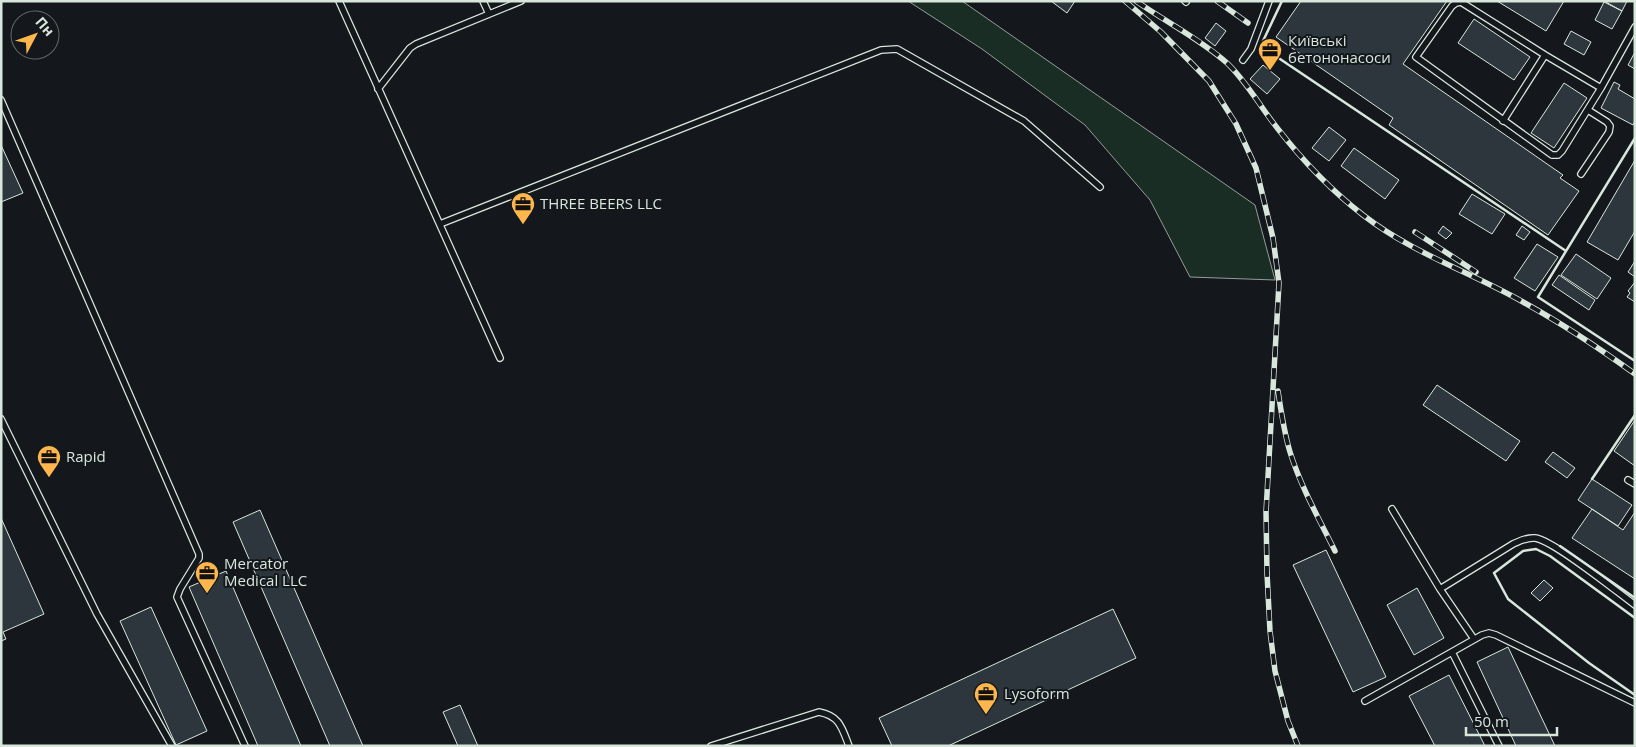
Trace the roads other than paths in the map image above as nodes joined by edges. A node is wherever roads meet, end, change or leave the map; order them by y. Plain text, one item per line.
1 (339, 1) edge
2 (483, 1) edge
3 (522, 1) edge
4 (1270, 1) edge
5 (489, 14) junction
6 (1635, 27) edge
7 (1545, 55) junction
8 (1243, 60) dead end
9 (1601, 88) junction
10 (378, 89) junction
11 (1, 100) edge
12 (1588, 110) junction
13 (1503, 121) junction
14 (1581, 174) dead end
15 (1100, 187) dead end
16 (440, 224) junction
17 (500, 358) dead end
18 (1, 419) edge
19 (1628, 480) dead end
20 (1635, 484) edge
21 (1392, 509) dead end
22 (1440, 589) junction
23 (1635, 605) edge
24 (1474, 639) junction
25 (1452, 652) junction
26 (1365, 701) dead end
27 (1635, 703) edge
28 (172, 746) edge
29 (245, 746) edge
30 (711, 746) edge
31 (849, 746) edge
32 (1499, 746) edge

1 - 10 lane
2 - 5 lane
3 - 5 lane
4 - 8 lane
5 - 10 lane
6 - 9 lane
7 - 9 lane
7 - 13 lane
7 - 13 lane
9 - 12 lane
10 - 16 lane
11 - 29 lane
12 - 13 lane
12 - 14 lane
15 - 16 lane
16 - 17 lane
18 - 28 lane
19 - 20 lane
21 - 22 lane
22 - 23 lane
22 - 24 lane
24 - 25 lane
24 - 27 lane
25 - 26 lane
25 - 32 lane
30 - 31 lane

